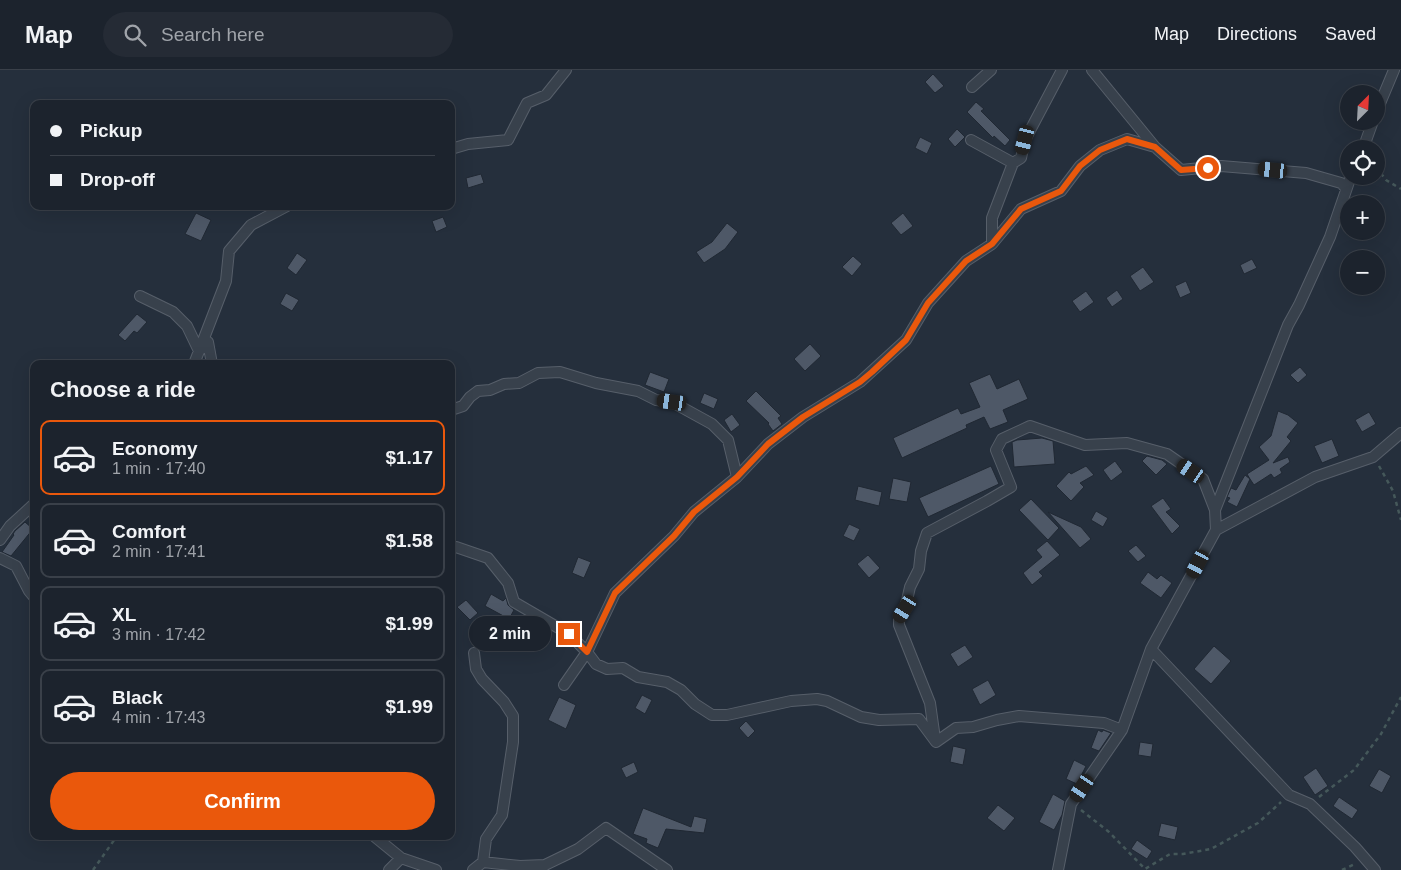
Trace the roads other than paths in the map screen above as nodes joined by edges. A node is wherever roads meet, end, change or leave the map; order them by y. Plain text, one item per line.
1 (566, 70) edge
2 (991, 70) edge
3 (1062, 70) edge
4 (1092, 70) edge
5 (1394, 70) edge
6 (972, 87) dead end
7 (1385, 92) edge
8 (971, 140) dead end
9 (1155, 147) junction
10 (455, 148) edge
11 (1013, 163) junction
12 (1347, 185) edge
13 (1346, 188) junction
14 (279, 210) edge
15 (992, 244) junction
16 (140, 296) dead end
17 (199, 351) junction
18 (196, 360) edge
19 (211, 360) edge
20 (455, 409) edge
21 (1401, 433) edge
22 (737, 477) junction
23 (30, 508) edge
24 (1215, 510) junction
25 (1216, 530) junction
26 (0, 540) edge
27 (455, 547) edge
28 (0, 558) edge
29 (30, 592) edge
30 (1152, 649) junction
31 (587, 652) junction
32 (474, 653) dead end
33 (564, 684) dead end
34 (1122, 730) junction
35 (936, 742) junction
36 (379, 840) edge
37 (401, 858) junction
38 (483, 862) junction
39 (543, 868) edge
40 (389, 870) edge
41 (436, 870) edge
42 (473, 870) edge
43 (667, 870) edge
44 (1058, 870) edge
45 (1375, 870) edge

1 - 10 street
2 - 6 street
3 - 11 street
4 - 9 street
5 - 7 street
8 - 11 street
9 - 13 street
9 - 15 street
11 - 15 street
12 - 13 street
13 - 24 street
14 - 17 street
15 - 22 street
16 - 17 street
17 - 18 street
17 - 19 street
20 - 22 street
21 - 25 street
22 - 31 street
23 - 26 street
24 - 25 street
24 - 35 street
25 - 30 street
27 - 31 street
28 - 29 street
30 - 34 street
30 - 45 street
31 - 33 street
31 - 35 street
32 - 38 street
34 - 35 street
34 - 44 street
36 - 37 street
37 - 40 street
37 - 41 street
38 - 39 street
38 - 42 street
39 - 43 street

